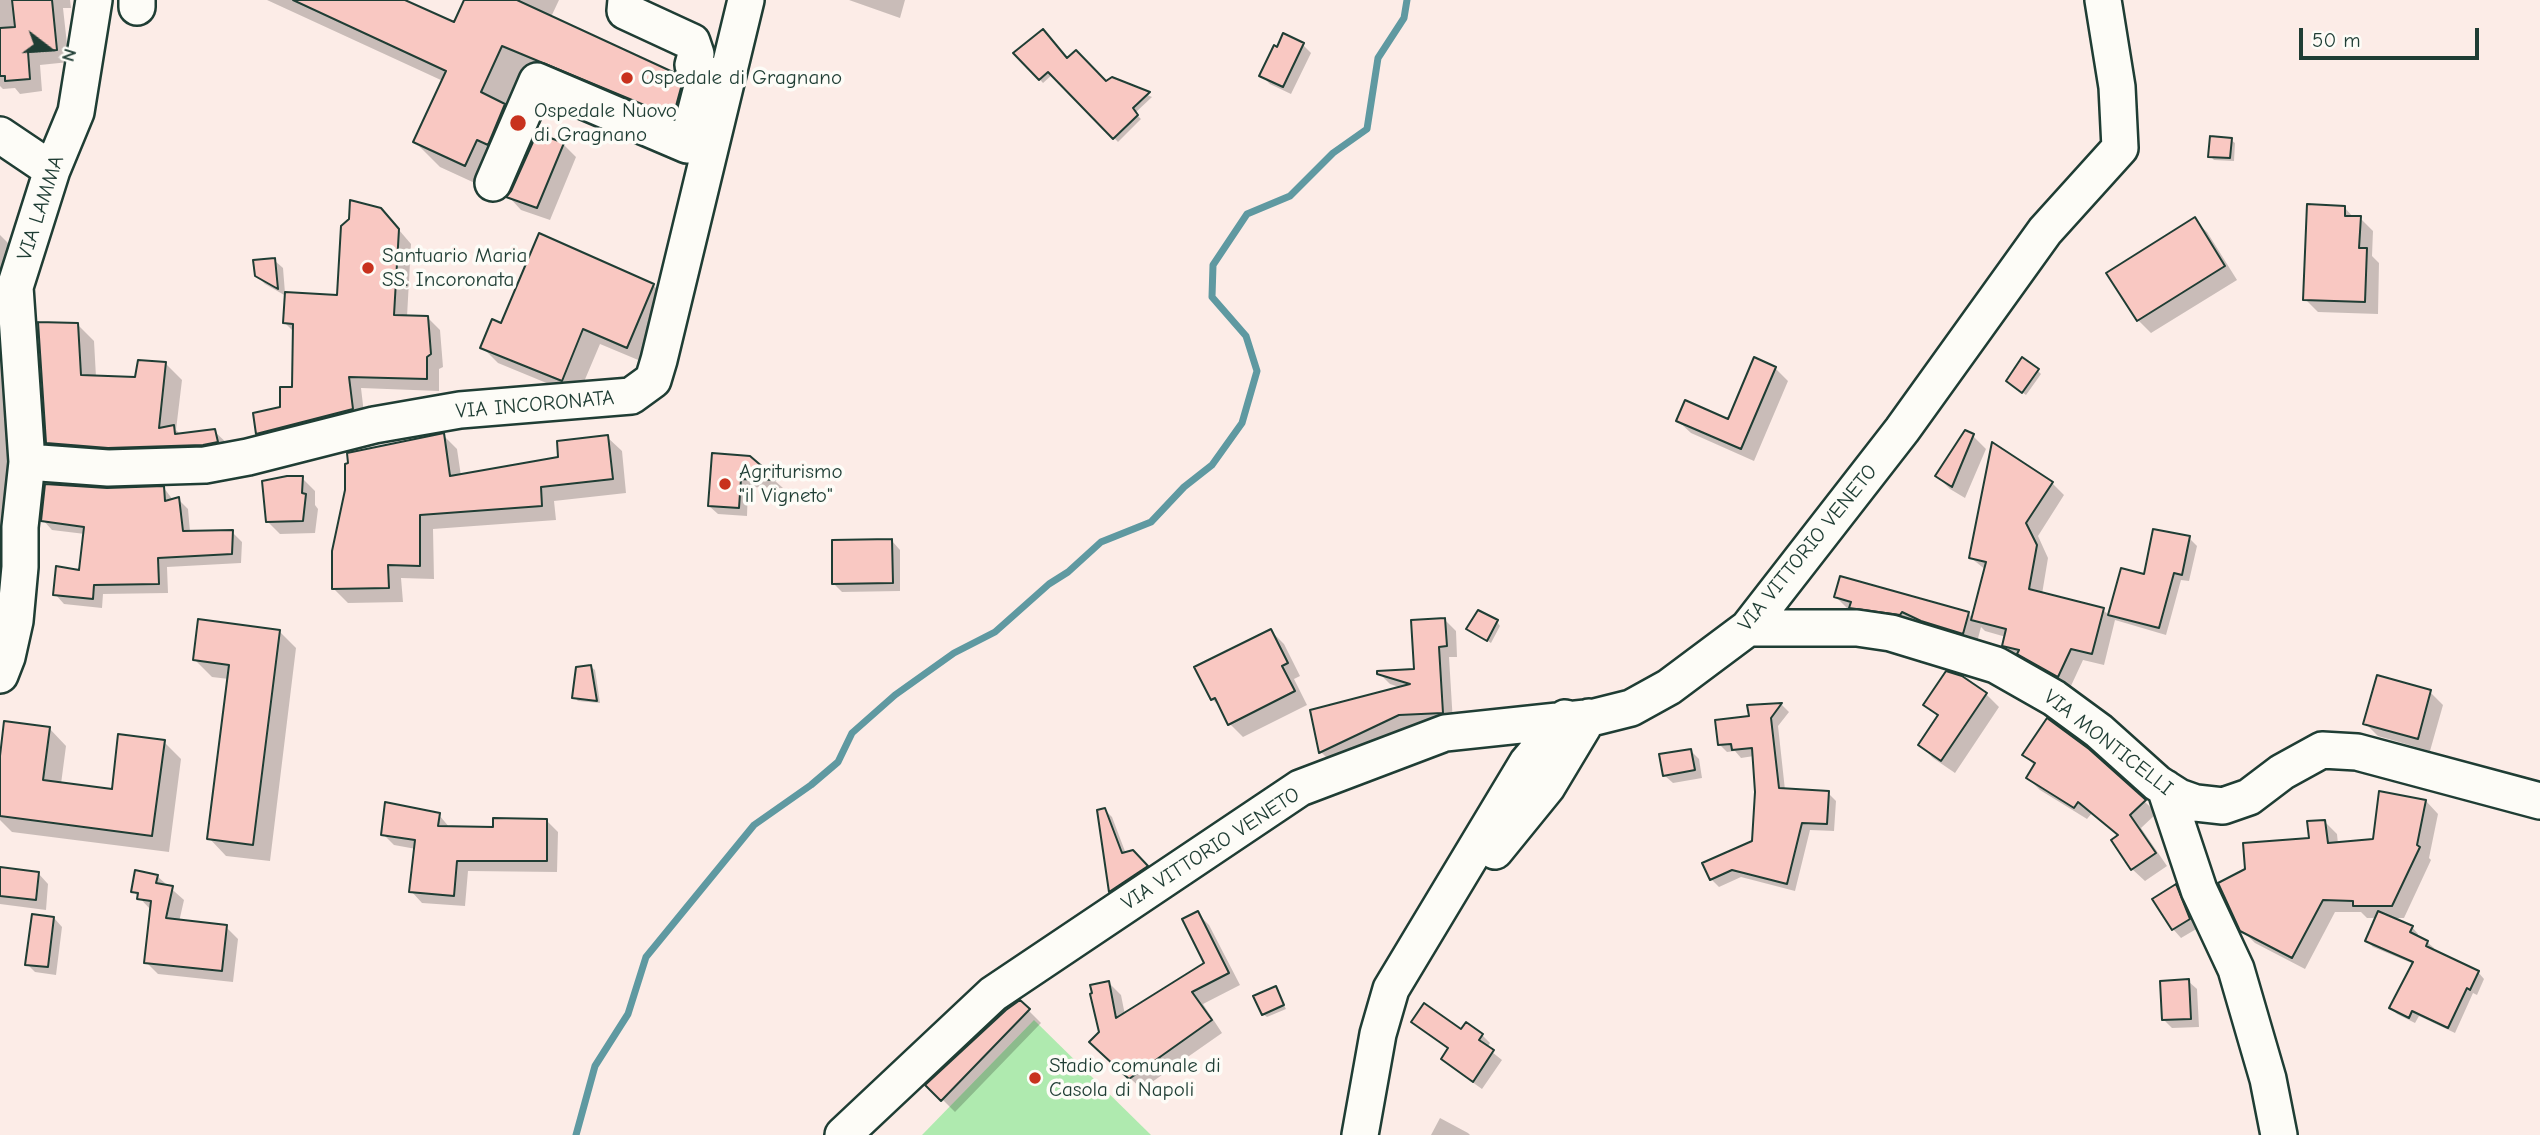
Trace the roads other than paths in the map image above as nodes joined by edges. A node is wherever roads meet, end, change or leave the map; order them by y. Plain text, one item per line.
1 (94, 0) edge
2 (626, 0) edge
3 (746, 0) edge
4 (2103, 0) edge
5 (0, 135) edge
6 (52, 170) junction
7 (493, 183) dead end
8 (27, 462) junction
9 (10, 553) edge
10 (1748, 628) junction
11 (0, 675) edge
12 (1632, 708) junction
13 (1577, 718) junction
14 (1548, 788) junction
15 (2165, 788) junction
16 (2540, 801) edge
17 (1378, 1034) junction
18 (843, 1135) edge
19 (1360, 1135) edge
20 (2279, 1135) edge

1 - 6 street, VIA LAMMA
2 - 7 street
3 - 8 street, VIA INCORONATA
4 - 10 street, VIA VITTORIO VENETO
5 - 6 street
6 - 8 street, VIA LAMMA
8 - 9 street, VIA LAMMA
9 - 11 street, VIA LAMMA
10 - 12 street, VIA VITTORIO VENETO
10 - 15 street, VIA MONTICELLI
12 - 13 street, VIA VITTORIO VENETO
12 - 14 street
13 - 14 street
13 - 17 street
13 - 18 street, VIA VITTORIO VENETO
14 - 17 street
15 - 16 street, VIA MONTICELLI
15 - 20 street
17 - 19 street

